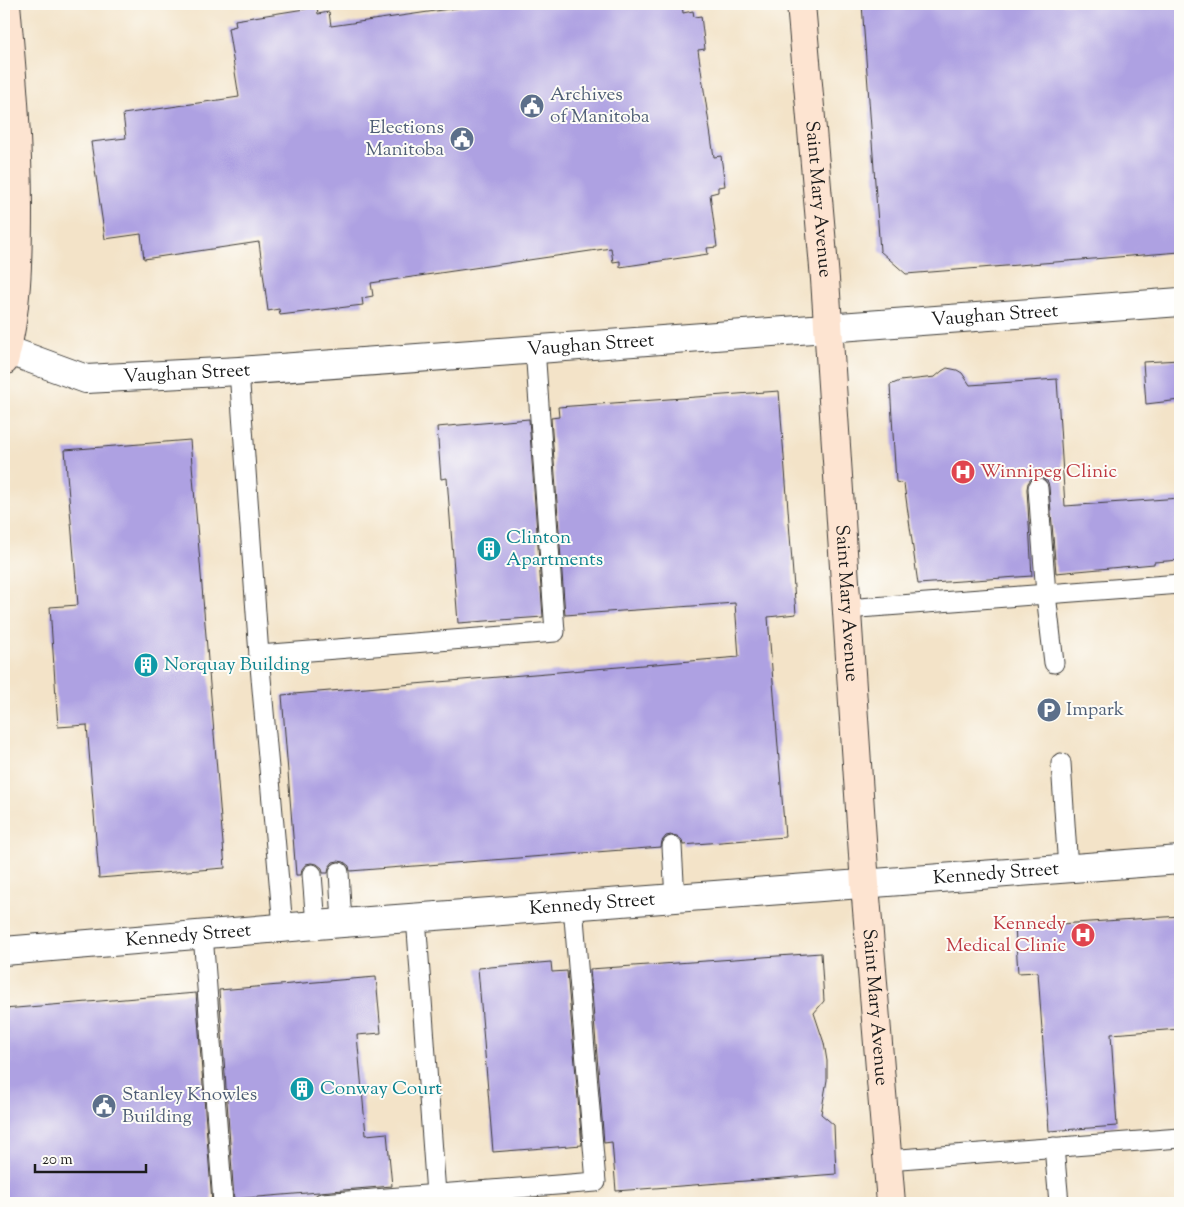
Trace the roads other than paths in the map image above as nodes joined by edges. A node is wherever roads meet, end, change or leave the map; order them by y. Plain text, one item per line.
1 (6, 4) edge
2 (801, 4) edge
3 (1180, 302) edge
4 (828, 328) junction
5 (535, 348) junction
6 (5, 355) edge
7 (239, 371) junction
8 (1038, 488) dead end
9 (1180, 584) edge
10 (1046, 594) junction
11 (846, 609) junction
12 (259, 655) junction
13 (1054, 662) dead end
14 (1061, 763) dead end
15 (672, 846) dead end
16 (1180, 860) edge
17 (1068, 869) junction
18 (339, 872) dead end
19 (312, 874) dead end
20 (864, 885) junction
21 (675, 899) junction
22 (573, 906) junction
23 (416, 918) junction
24 (329, 924) junction
25 (283, 928) junction
26 (203, 934) junction
27 (4, 951) edge
28 (1180, 1138) edge
29 (1054, 1147) junction
30 (887, 1160) junction
31 (436, 1194) junction
32 (223, 1203) edge
33 (322, 1203) edge
34 (891, 1203) edge
35 (1059, 1203) edge

1 - 6 main road
2 - 4 main road, Saint Mary Avenue
3 - 4 street, Vaughan Street
4 - 5 street, Vaughan Street
4 - 11 main road, Saint Mary Avenue
5 - 7 street, Vaughan Street
5 - 12 lane
6 - 7 street, Vaughan Street
7 - 12 lane
8 - 10 lane
9 - 10 lane
10 - 11 lane
10 - 13 lane
11 - 20 main road, Saint Mary Avenue
12 - 25 lane
14 - 17 lane
15 - 21 lane
16 - 17 street, Kennedy Street
17 - 20 street, Kennedy Street
18 - 24 lane
19 - 24 lane
20 - 21 street, Kennedy Street
20 - 30 main road, Saint Mary Avenue
21 - 22 street, Kennedy Street
22 - 23 street, Kennedy Street
22 - 31 lane
23 - 24 street, Kennedy Street
23 - 31 lane
24 - 25 street, Kennedy Street
25 - 26 street, Kennedy Street
26 - 27 street, Kennedy Street
26 - 32 lane
28 - 29 lane
29 - 30 lane
29 - 35 lane
30 - 34 main road, Saint Mary Avenue
31 - 33 lane

